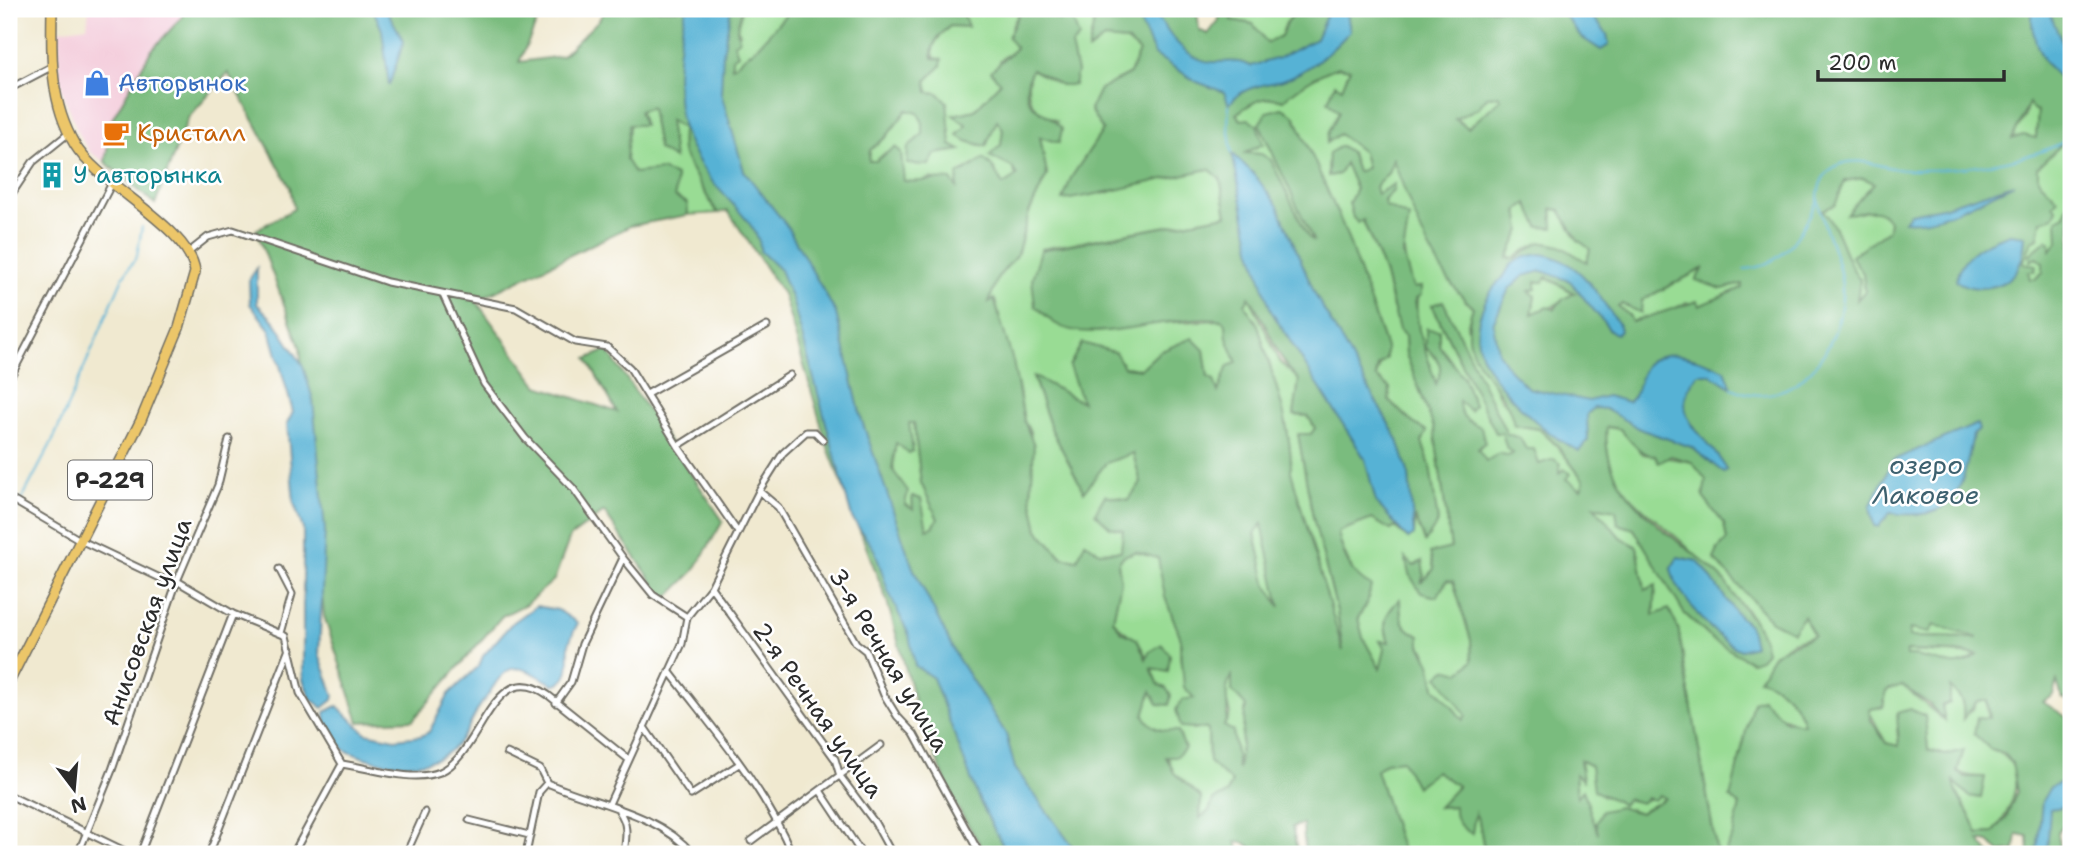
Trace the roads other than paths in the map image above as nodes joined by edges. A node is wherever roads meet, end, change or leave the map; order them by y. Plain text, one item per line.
1 (52, 9) edge
2 (51, 67) junction
3 (9, 89) edge
4 (69, 133) junction
5 (112, 183) junction
6 (9, 198) edge
7 (189, 252) junction
8 (443, 295) junction
9 (767, 326) dead end
10 (790, 375) dead end
11 (9, 380) edge
12 (647, 394) junction
13 (229, 439) dead end
14 (823, 440) dead end
15 (678, 446) junction
16 (759, 491) junction
17 (9, 498) edge
18 (737, 531) junction
19 (80, 540) junction
20 (623, 558) junction
21 (279, 569) dead end
22 (177, 581) junction
23 (711, 587) junction
24 (233, 614) junction
25 (687, 617) junction
26 (281, 633) junction
27 (291, 647) junction
28 (669, 671) junction
29 (9, 682) edge
30 (556, 703) junction
31 (644, 727) junction
32 (881, 745) dead end
33 (507, 753) dead end
34 (628, 760) junction
35 (342, 764) junction
36 (739, 764) junction
37 (840, 776) junction
38 (547, 783) junction
39 (821, 792) junction
40 (9, 795) edge
41 (608, 804) junction
42 (618, 810) junction
43 (425, 812) dead end
44 (469, 820) dead end
45 (779, 823) junction
46 (86, 832) junction
47 (529, 835) junction
48 (751, 841) dead end
49 (78, 854) edge
50 (131, 854) edge
51 (140, 854) edge
52 (209, 854) edge
53 (293, 854) edge
54 (406, 854) edge
55 (526, 854) edge
56 (624, 854) edge
57 (692, 854) edge
58 (792, 854) edge
59 (862, 854) edge
60 (892, 854) edge
61 (980, 854) edge

1 - 2 main road, Р-229
2 - 3 street
2 - 4 main road, Р-229
4 - 5 main road, Р-229
4 - 6 street
5 - 7 main road, Р-229
5 - 11 street
7 - 8 street
7 - 19 main road, Р-229
8 - 12 street
8 - 20 street
9 - 12 street
10 - 15 street
12 - 15 street
13 - 22 street, Анисовская улица
14 - 16 street
15 - 18 street
16 - 18 street
16 - 61 street, 3-я Речная улица
17 - 19 street
18 - 23 street
19 - 22 street
19 - 29 main road, Р-229
20 - 25 street
20 - 30 street
21 - 26 street
22 - 24 street
22 - 46 street, Анисовская улица
23 - 25 street
23 - 37 street, 2-я Речная улица
24 - 26 street
24 - 51 street
25 - 28 street
26 - 27 street
27 - 35 street
27 - 52 street
28 - 31 street
28 - 36 street
30 - 34 street
30 - 35 street
31 - 34 street
31 - 36 street
32 - 37 street
33 - 38 street
34 - 41 street
35 - 53 street
36 - 45 street
37 - 39 street
37 - 60 street, 2-я Речная улица
38 - 41 street
38 - 47 street
39 - 45 street
39 - 59 street
40 - 46 street
41 - 42 street
42 - 56 street
42 - 57 street
43 - 54 street
44 - 47 street
45 - 48 street
45 - 58 street
46 - 49 street, Анисовская улица
46 - 50 street
47 - 55 street

